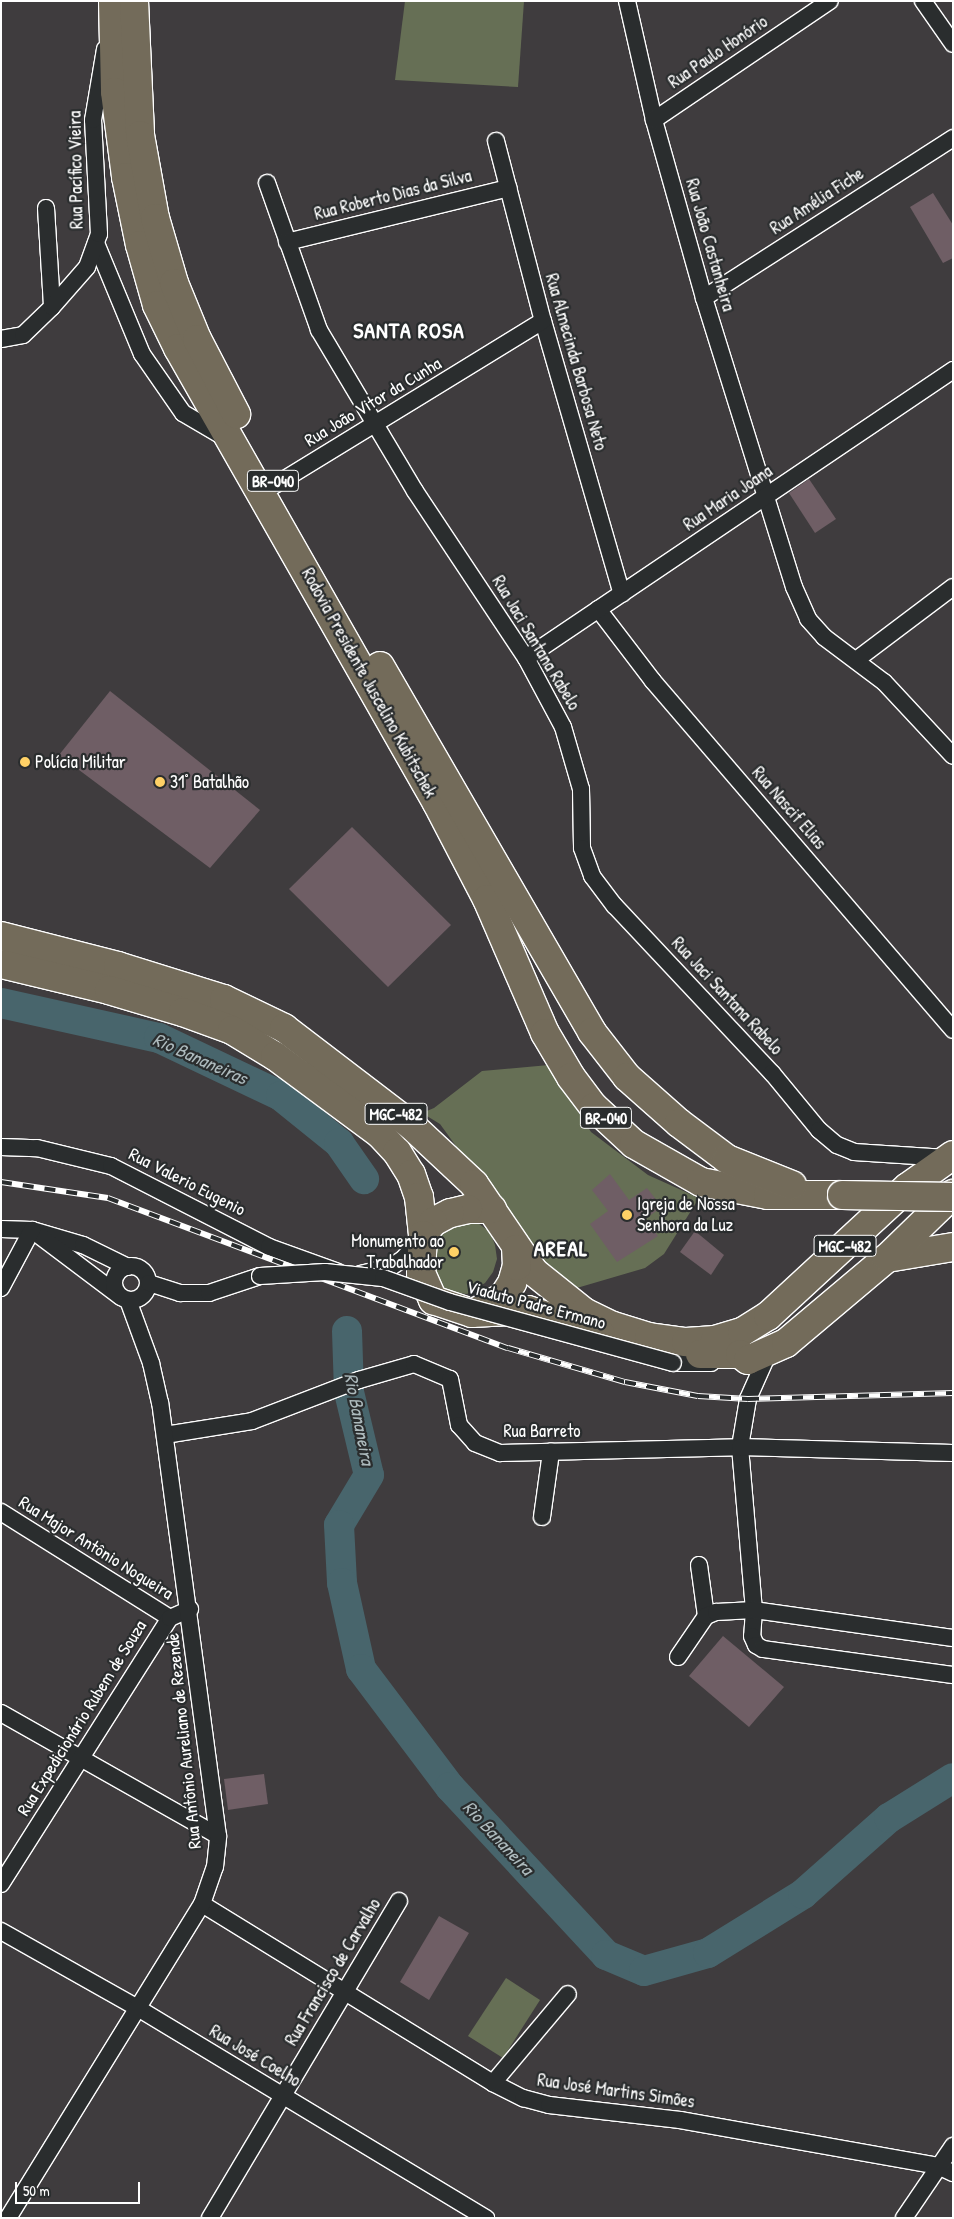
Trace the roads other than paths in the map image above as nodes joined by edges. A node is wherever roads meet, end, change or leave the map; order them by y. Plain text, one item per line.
1 (134, 1) edge
2 (627, 1) edge
3 (830, 1) edge
4 (923, 1) edge
5 (113, 9) edge
6 (953, 44) edge
7 (654, 120) junction
8 (953, 138) edge
9 (496, 141) dead end
10 (267, 184) dead end
11 (508, 188) junction
12 (46, 208) dead end
13 (287, 242) junction
14 (96, 243) junction
15 (704, 298) junction
16 (52, 306) junction
17 (543, 321) junction
18 (1, 339) edge
19 (953, 370) edge
20 (375, 425) junction
21 (232, 442) junction
22 (275, 485) junction
23 (766, 496) junction
24 (953, 587) edge
25 (622, 594) junction
26 (598, 609) junction
27 (526, 658) junction
28 (856, 660) junction
29 (953, 756) edge
30 (1, 936) edge
31 (1, 964) edge
32 (114, 978) junction
33 (953, 1030) edge
34 (1, 1147) edge
35 (950, 1156) edge
36 (908, 1187) junction
37 (836, 1195) junction
38 (946, 1201) edge
39 (492, 1209) junction
40 (1, 1229) edge
41 (32, 1230) junction
42 (423, 1235) junction
43 (953, 1247) edge
44 (516, 1249) junction
45 (887, 1258) junction
46 (128, 1267) junction
47 (348, 1275) junction
48 (149, 1283) junction
49 (1, 1288) edge
50 (124, 1298) junction
51 (433, 1300) junction
52 (472, 1313) junction
53 (749, 1350) junction
54 (165, 1435) junction
55 (740, 1447) junction
56 (551, 1452) junction
57 (953, 1453) edge
58 (1, 1512) edge
59 (542, 1517) dead end
60 (699, 1565) dead end
61 (190, 1610) junction
62 (754, 1610) junction
63 (706, 1616) junction
64 (170, 1618) junction
65 (953, 1638) edge
66 (678, 1657) dead end
67 (953, 1675) edge
68 (1, 1713) edge
69 (81, 1758) junction
70 (218, 1836) junction
71 (1, 1884) edge
72 (399, 1901) dead end
73 (202, 1904) junction
74 (1, 1931) edge
75 (345, 1990) junction
76 (568, 1994) dead end
77 (136, 2007) junction
78 (493, 2083) junction
79 (282, 2096) junction
80 (953, 2146) edge
81 (946, 2169) edge
82 (8, 2218) edge
83 (210, 2218) edge
84 (486, 2218) edge
85 (904, 2218) edge

1 - 22 highway, Rodovia Presidente Juscelino Kubitschek / BR-040
2 - 7 street, Rua João Castanheira
3 - 7 street, Rua Paulo Honório
4 - 6 street
5 - 14 street, Rua Pacífico Vieira
5 - 21 highway, Rodovia Presidente Juscelino Kubitschek / BR-040
7 - 15 street, Rua João Castanheira
8 - 15 street, Rua Amélia Fiche
9 - 11 street, Rua Almecinda Barbosa Neto
10 - 13 street, Rua Jaci Santana Rabelo
11 - 13 street, Rua Roberto Dias da Silva
11 - 17 street, Rua Almecinda Barbosa Neto
12 - 16 street
13 - 20 street, Rua Jaci Santana Rabelo
14 - 16 street, Rua Pacífico Vieira
14 - 21 street
15 - 23 street, Rua João Castanheira
16 - 18 street, Rua Pacífico Vieira
17 - 20 street, Rua João Vitor da Cunha
17 - 25 street, Rua Almecinda Barbosa Neto
19 - 23 street, Rua Maria Joana
20 - 22 street, Rua João Vitor da Cunha
20 - 27 street, Rua Jaci Santana Rabelo
21 - 37 highway, Rodovia Presidente Juscelino Kubitschek / BR-040
22 - 37 highway, Rodovia Presidente Juscelino Kubitschek / BR-040
23 - 25 street, Rua Maria Joana
23 - 28 street, Rua João Castanheira
24 - 28 street
25 - 26 street, Rua Maria Joana
26 - 27 street, Rua Maria Joana
26 - 33 street, Rua Nascif Elias
27 - 35 street, Rua Jaci Santana Rabelo
28 - 29 street, Rua João Castanheira
30 - 32 highway, MGC-482
31 - 32 highway, MGC-482
32 - 39 highway, MGC-482
32 - 42 highway, MGC-482
34 - 47 street, Rua Valerio Eugenio
35 - 36 highway, MGC-482
36 - 38 highway
36 - 53 highway, MGC-482
37 - 38 highway, Rodovia Presidente Juscelino Kubitschek / BR-040, bridge
38 - 45 highway, MGC-482
39 - 42 highway
39 - 44 highway, MGC-482
40 - 41 street
41 - 46 street
41 - 49 street
41 - 50 street
42 - 47 street
42 - 51 highway, MGC-482
43 - 45 highway
44 - 52 highway
44 - 53 highway, MGC-482
45 - 53 highway, MGC-482
46 - 48 street
46 - 50 street
47 - 51 street, Rua Valerio Eugenio
48 - 50 street
48 - 53 street, Viaduto Padre Ermano, bridge
50 - 54 street, Rua Antônio Aureliano de Rezende
51 - 52 highway
52 - 53 highway
53 - 55 street
54 - 56 street, Rua Barreto
54 - 61 street, Rua Antônio Aureliano de Rezende
55 - 56 street, Rua Barreto
55 - 57 street, Rua Barreto
55 - 62 street
56 - 59 street
58 - 64 street, Rua Major Antônio Nogueira
60 - 63 street
61 - 64 street, Rua Expedicionário Rubem de Souza
61 - 70 street, Rua Antônio Aureliano de Rezende
62 - 63 street
62 - 65 street
62 - 67 street
63 - 66 street
64 - 69 street, Rua Expedicionário Rubem de Souza
68 - 69 street
69 - 70 street
69 - 71 street, Rua Expedicionário Rubem de Souza
70 - 73 street, Rua Antônio Aureliano de Rezende
72 - 75 street, Rua Francisco de Carvalho
73 - 75 street, Rua José Martins Simões
73 - 77 street, Rua Antônio Aureliano de Rezende
74 - 77 street, Rua José Coelho
75 - 78 street, Rua José Martins Simões
75 - 79 street, Rua Francisco de Carvalho
76 - 78 street
77 - 79 street, Rua José Coelho
77 - 82 street, Rua Antônio Aureliano de Rezende
78 - 81 street, Rua José Martins Simões
79 - 83 street, Rua Francisco de Carvalho
79 - 84 street, Rua José Coelho
80 - 81 street
81 - 85 street

